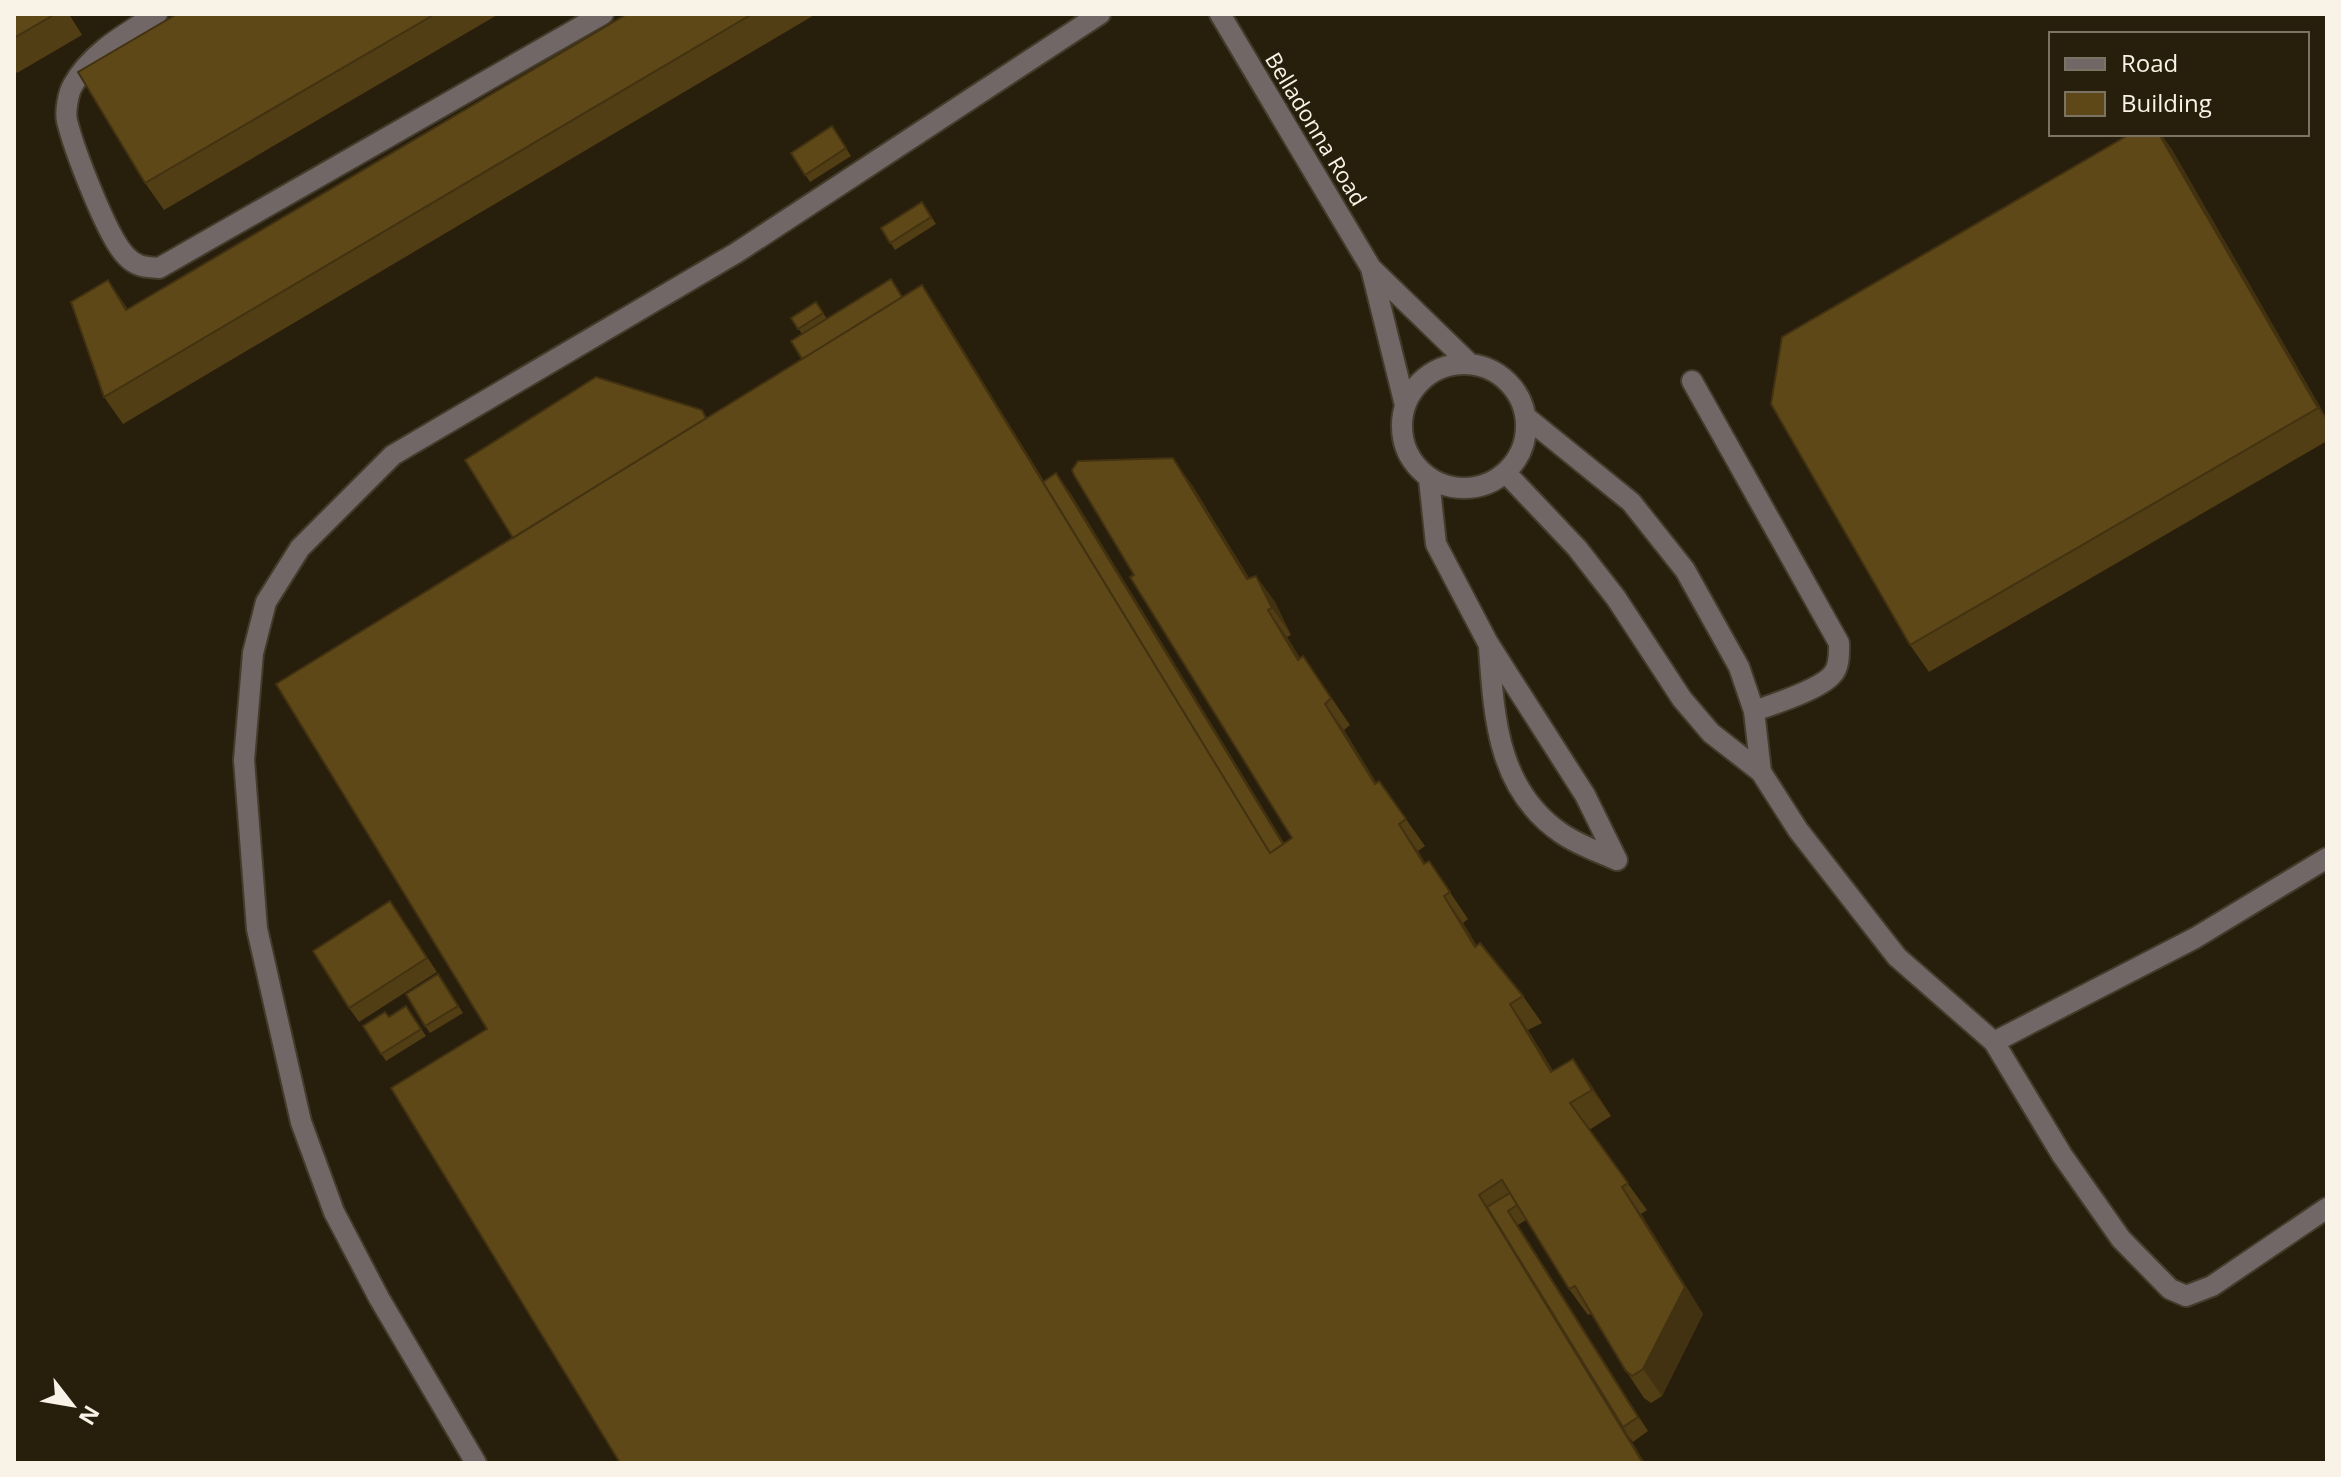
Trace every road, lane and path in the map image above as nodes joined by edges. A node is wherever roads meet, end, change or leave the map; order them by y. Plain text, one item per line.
1 (157, 14) edge
2 (603, 14) edge
3 (1100, 14) edge
4 (1220, 14) edge
5 (1371, 268) junction
6 (1470, 364) junction
7 (1692, 381) dead end
8 (1405, 405) junction
9 (1526, 417) junction
10 (1506, 473) junction
11 (1429, 479) junction
12 (1488, 643) junction
13 (1754, 711) junction
14 (1761, 772) junction
15 (2327, 858) edge
16 (1994, 1042) junction
17 (2327, 1208) edge
18 (476, 1463) edge

1 - 2 street
3 - 18 street
4 - 5 street, Belladonna Road
5 - 6 street, Belladonna Road
5 - 8 street, Belladonna Road
6 - 8 street
6 - 9 street, Belladonna Road
7 - 13 street
8 - 11 street, Belladonna Road
9 - 10 street
9 - 13 street
10 - 11 street
10 - 14 street
11 - 12 street
12 - 12 street
13 - 14 street
14 - 16 street
15 - 16 street
16 - 17 street

